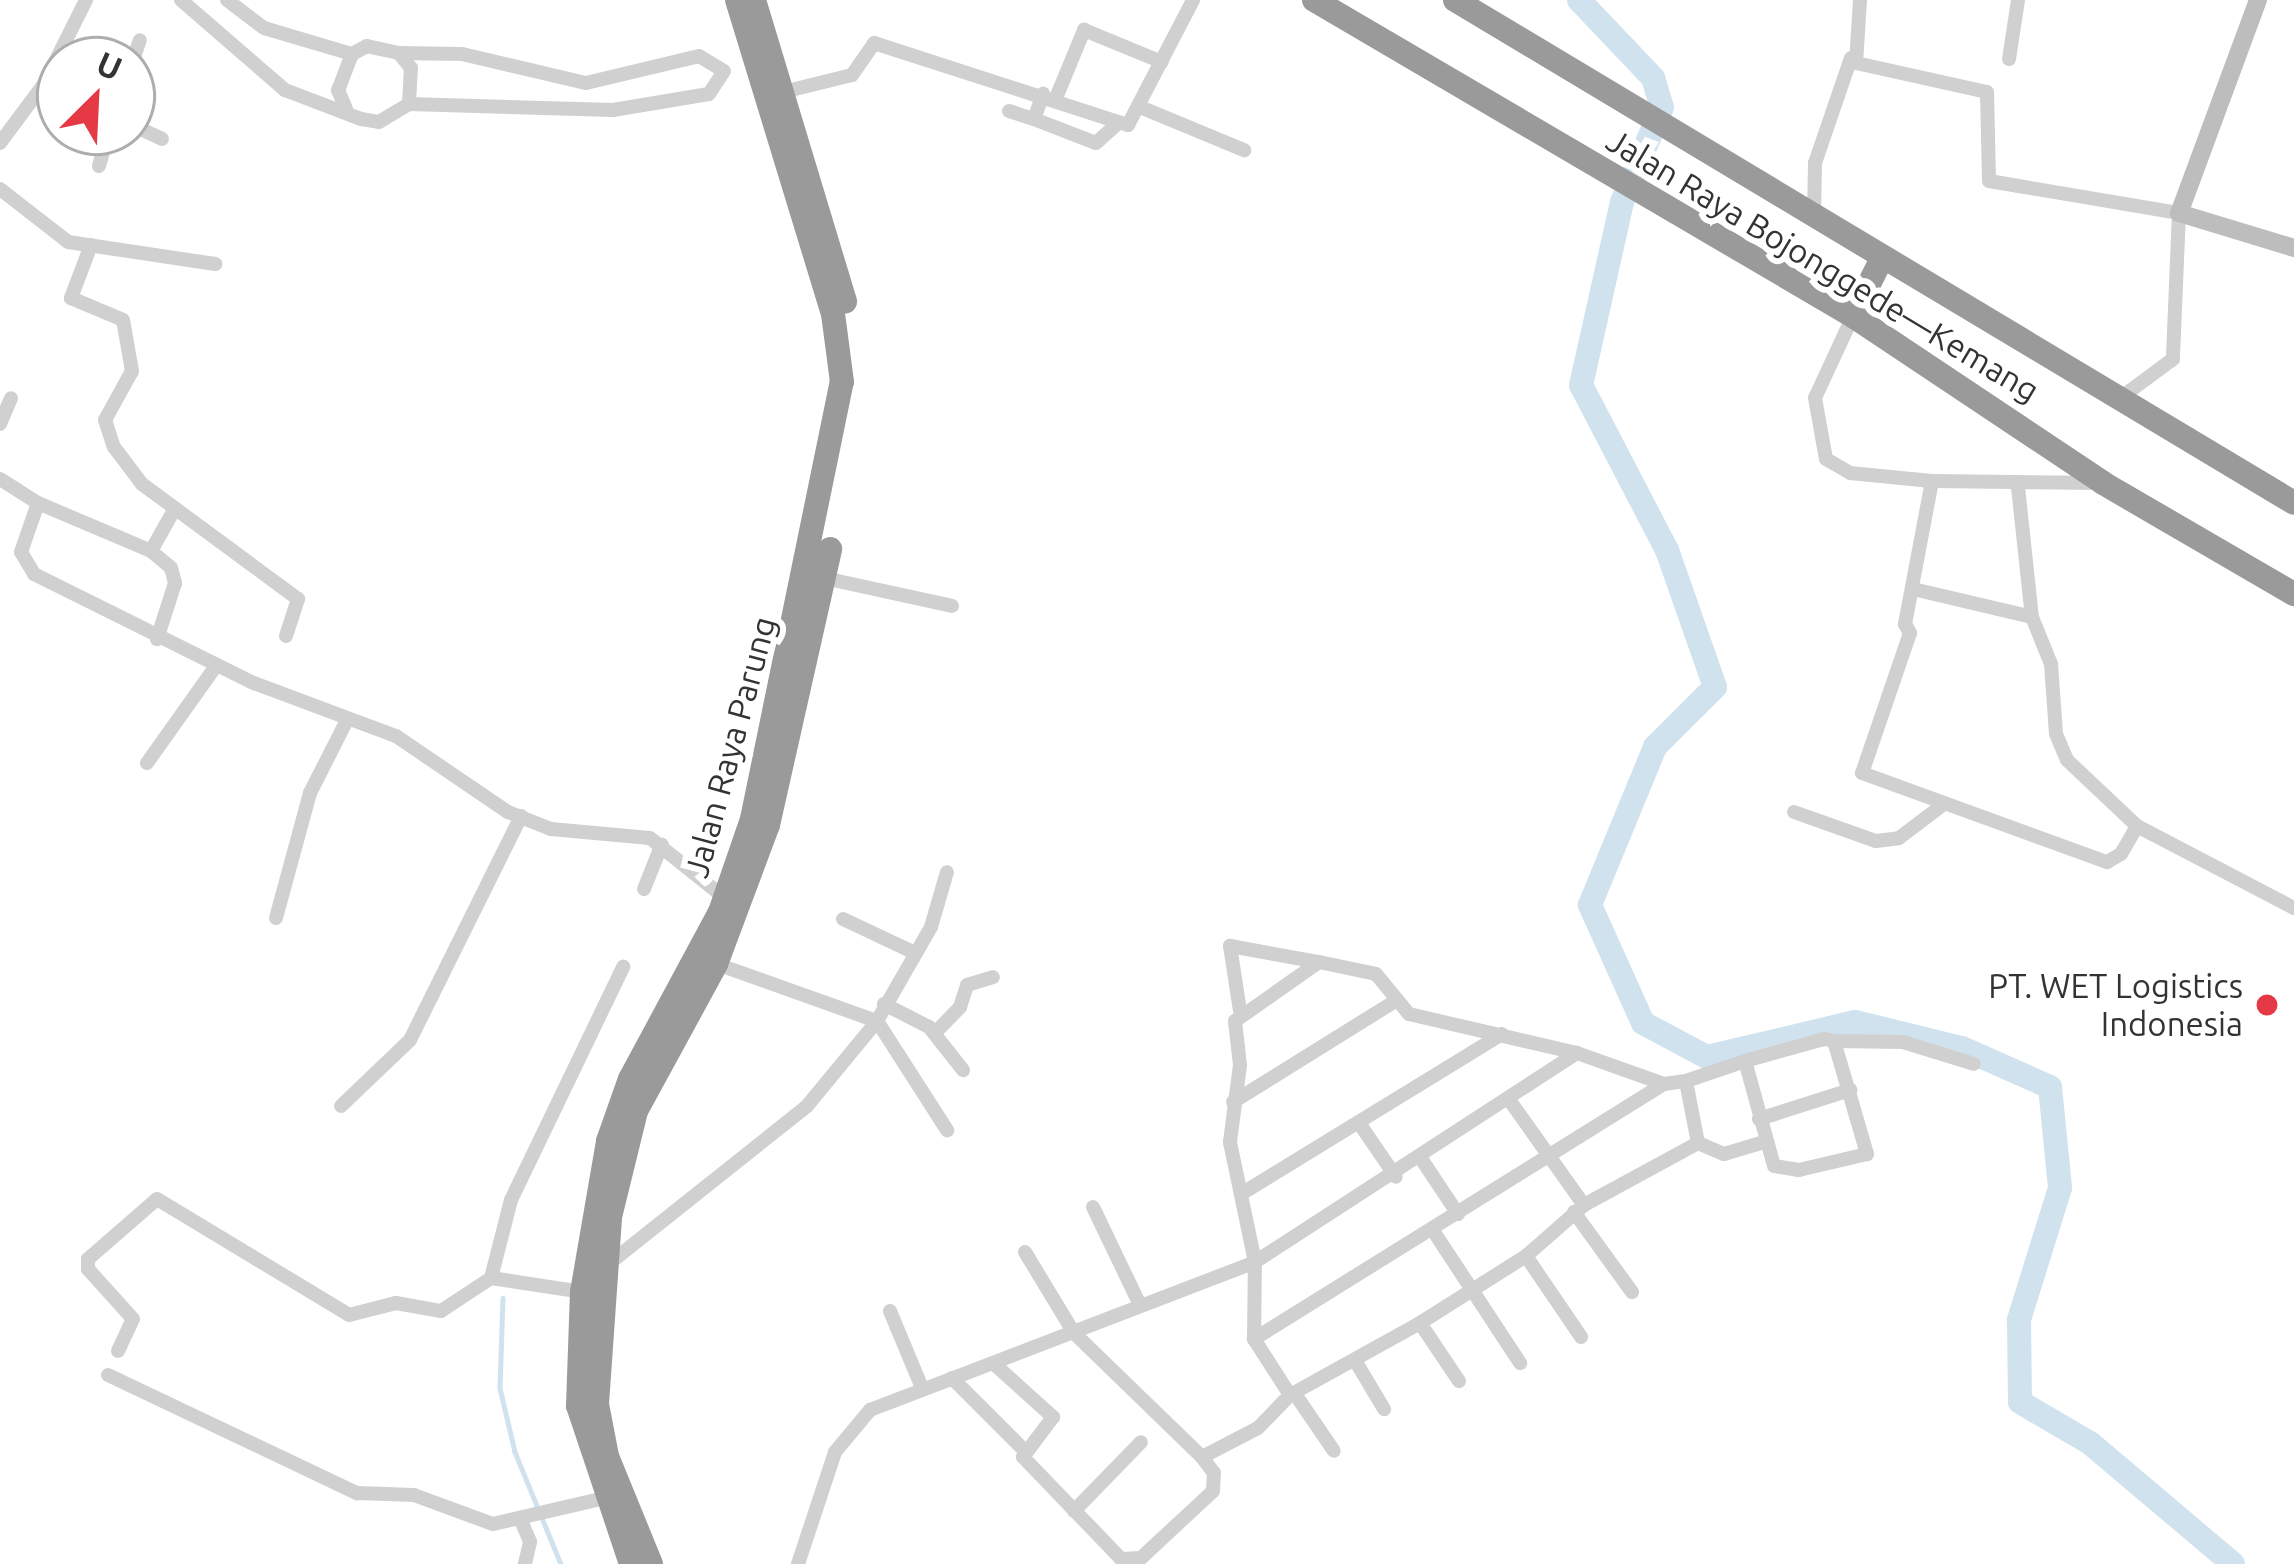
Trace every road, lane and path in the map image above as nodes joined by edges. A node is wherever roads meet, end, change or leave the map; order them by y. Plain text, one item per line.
1 (86, 0) edge
2 (182, 0) edge
3 (227, 0) edge
4 (737, 0) edge
5 (754, 0) edge
6 (1193, 0) edge
7 (1314, 0) edge
8 (1455, 0) edge
9 (1860, 0) edge
10 (2018, 0) edge
11 (2258, 0) edge
12 (68, 36) edge
13 (352, 53) junction
14 (399, 53) junction
15 (1851, 58) junction
16 (2009, 59) dead end
17 (766, 61) junction
18 (1162, 62) junction
19 (722, 67) junction
20 (608, 82) junction
21 (784, 92) junction
22 (36, 95) edge
23 (1050, 96) junction
24 (409, 104) junction
25 (1140, 107) junction
26 (346, 109) junction
27 (614, 110) junction
28 (1009, 111) dead end
29 (1034, 119) junction
30 (1117, 124) junction
31 (156, 137) edge
32 (162, 140) dead end
33 (0, 143) edge
34 (1244, 150) dead end
35 (102, 156) edge
36 (99, 166) dead end
37 (0, 189) edge
38 (2179, 213) junction
39 (1814, 220) junction
40 (91, 245) junction
41 (2294, 248) edge
42 (1880, 262) junction
43 (214, 264) dead end
44 (1853, 316) junction
45 (2127, 393) dead end
46 (11, 398) dead end
47 (0, 424) edge
48 (0, 479) edge
49 (1932, 481) junction
50 (2103, 483) junction
51 (2018, 488) junction
52 (38, 503) junction
53 (2294, 503) edge
54 (174, 510) junction
55 (152, 551) junction
56 (824, 578) junction
57 (1913, 589) junction
58 (2294, 594) edge
59 (952, 606) dead end
60 (2032, 617) junction
61 (286, 636) dead end
62 (157, 640) junction
63 (216, 666) junction
64 (346, 720) junction
65 (147, 763) dead end
66 (1940, 807) junction
67 (1794, 812) dead end
68 (521, 816) junction
69 (2137, 826) junction
70 (665, 845) junction
71 (947, 872) dead end
72 (644, 889) dead end
73 (725, 898) junction
74 (2294, 908) edge
75 (276, 918) dead end
76 (844, 920) dead end
77 (915, 952) junction
78 (708, 961) junction
79 (1319, 962) junction
80 (623, 968) dead end
81 (993, 976) dead end
82 (1395, 1001) junction
83 (884, 1004) junction
84 (1240, 1011) junction
85 (877, 1021) junction
86 (935, 1033) junction
87 (1502, 1034) junction
88 (1834, 1041) junction
89 (1577, 1053) junction
90 (1745, 1060) junction
91 (1974, 1064) dead end
92 (963, 1070) dead end
93 (1686, 1081) junction
94 (1664, 1084) junction
95 (1850, 1090) junction
96 (1510, 1101) junction
97 (1233, 1102) junction
98 (341, 1106) dead end
99 (1759, 1119) junction
100 (1359, 1123) junction
101 (947, 1130) dead end
102 (1764, 1142) junction
103 (1698, 1143) junction
104 (1550, 1156) junction
105 (1422, 1160) junction
106 (1396, 1177) junction
107 (1241, 1194) junction
108 (1094, 1207) dead end
109 (1579, 1209) junction
110 (1458, 1214) junction
111 (1434, 1232) junction
112 (84, 1234) dead end
113 (101, 1244) junction
114 (1025, 1252) dead end
115 (1526, 1256) junction
116 (1255, 1262) junction
117 (606, 1266) junction
118 (491, 1277) junction
119 (1471, 1291) junction
120 (583, 1292) junction
121 (1632, 1292) dead end
122 (1140, 1305) junction
123 (890, 1310) dead end
124 (1420, 1323) junction
125 (1075, 1333) junction
126 (1581, 1337) dead end
127 (1254, 1339) junction
128 (118, 1351) dead end
129 (1356, 1362) junction
130 (993, 1363) junction
131 (1520, 1363) dead end
132 (108, 1375) dead end
133 (952, 1378) junction
134 (1459, 1381) dead end
135 (922, 1388) junction
136 (1294, 1396) junction
137 (1384, 1409) dead end
138 (1141, 1442) dead end
139 (1024, 1449) junction
140 (1334, 1451) dead end
141 (1202, 1457) junction
142 (614, 1496) junction
143 (1074, 1511) junction
144 (520, 1518) junction
145 (525, 1564) edge
146 (631, 1564) edge
147 (651, 1564) edge
148 (798, 1564) edge

1 - 12 street
2 - 26 street
3 - 13 street
4 - 17 highway, Jalan Raya Parung
5 - 17 highway, Jalan Raya Parung
6 - 18 street
7 - 44 highway, Jalan Raya Bojonggede—Kemang
8 - 39 highway, Jalan Raya Bojonggede—Kemang
9 - 15 street
10 - 16 street
11 - 38 street
13 - 14 street
13 - 26 street
14 - 20 street
14 - 24 street
15 - 38 street
15 - 39 street
17 - 19 street
17 - 21 highway, Jalan Raya Parung
17 - 73 highway, Jalan Raya Parung
18 - 23 street
18 - 25 street
19 - 20 street
19 - 27 street
20 - 27 street
21 - 23 street
21 - 56 highway, Jalan Raya Parung
22 - 33 street
23 - 29 street
23 - 30 street
24 - 26 street
24 - 27 street
25 - 30 street
25 - 34 street
28 - 29 street
29 - 30 street
31 - 32 street
35 - 36 street
37 - 40 street
38 - 41 street
38 - 45 street
39 - 42 highway, Jalan Raya Bojonggede—Kemang
40 - 43 street
40 - 54 street
42 - 44 highway
42 - 53 highway, Jalan Raya Bojonggede—Kemang
44 - 49 street
44 - 50 highway, Jalan Raya Bojonggede—Kemang
46 - 47 street
48 - 52 street
49 - 51 street
49 - 57 street
50 - 51 street
50 - 58 highway, Jalan Raya Bojonggede—Kemang
51 - 60 street
52 - 55 street
52 - 62 street
54 - 55 street
54 - 61 street
55 - 62 street
56 - 59 street
56 - 78 highway, Jalan Raya Parung
57 - 60 street
57 - 66 street
60 - 69 street
62 - 63 street
63 - 64 street
63 - 65 street
64 - 68 street
64 - 75 street
66 - 67 street
66 - 69 street
68 - 70 street
68 - 98 street
69 - 74 street
70 - 72 street
70 - 73 street
71 - 77 street
73 - 78 highway, Jalan Raya Parung
76 - 77 street
77 - 83 street
78 - 85 street
78 - 117 highway, Jalan Raya Parung
78 - 120 highway, Jalan Raya Parung
79 - 82 street
79 - 84 street
79 - 84 street
80 - 118 street
81 - 86 street
82 - 87 street
82 - 97 street
83 - 85 street
83 - 86 street
84 - 97 street
85 - 101 street
85 - 117 street
86 - 92 street
87 - 89 street
87 - 100 street
88 - 90 street
88 - 91 street
88 - 95 street
89 - 94 street
89 - 96 street
90 - 93 street
90 - 99 street
93 - 94 street
93 - 103 street
94 - 104 street
95 - 99 street
95 - 102 street
96 - 104 street
96 - 105 street
97 - 107 street
99 - 102 street
100 - 106 street
100 - 107 street
102 - 103 street
103 - 109 street
104 - 109 street
104 - 110 street
105 - 106 street
105 - 110 street
106 - 116 street
107 - 116 street
108 - 122 street
109 - 115 street
109 - 121 street
110 - 111 street
111 - 119 street
111 - 127 street
112 - 113 street
113 - 118 street
113 - 128 street
114 - 125 street
115 - 119 street
115 - 126 street
116 - 122 street
116 - 127 street
117 - 142 highway, Jalan Raya Parung
118 - 120 street
119 - 124 street
119 - 131 street
120 - 142 highway, Jalan Raya Parung
122 - 125 street
123 - 135 street
124 - 129 street
124 - 134 street
125 - 130 street
125 - 141 street
127 - 136 street
129 - 136 street
129 - 137 street
130 - 133 street
130 - 139 street
132 - 144 street
133 - 135 street
133 - 139 street
135 - 148 street
136 - 140 street
136 - 141 street
138 - 143 street
139 - 143 street
141 - 143 street
142 - 144 street
142 - 146 highway, Jalan Raya Parung
142 - 147 highway, Jalan Raya Parung
144 - 145 street

